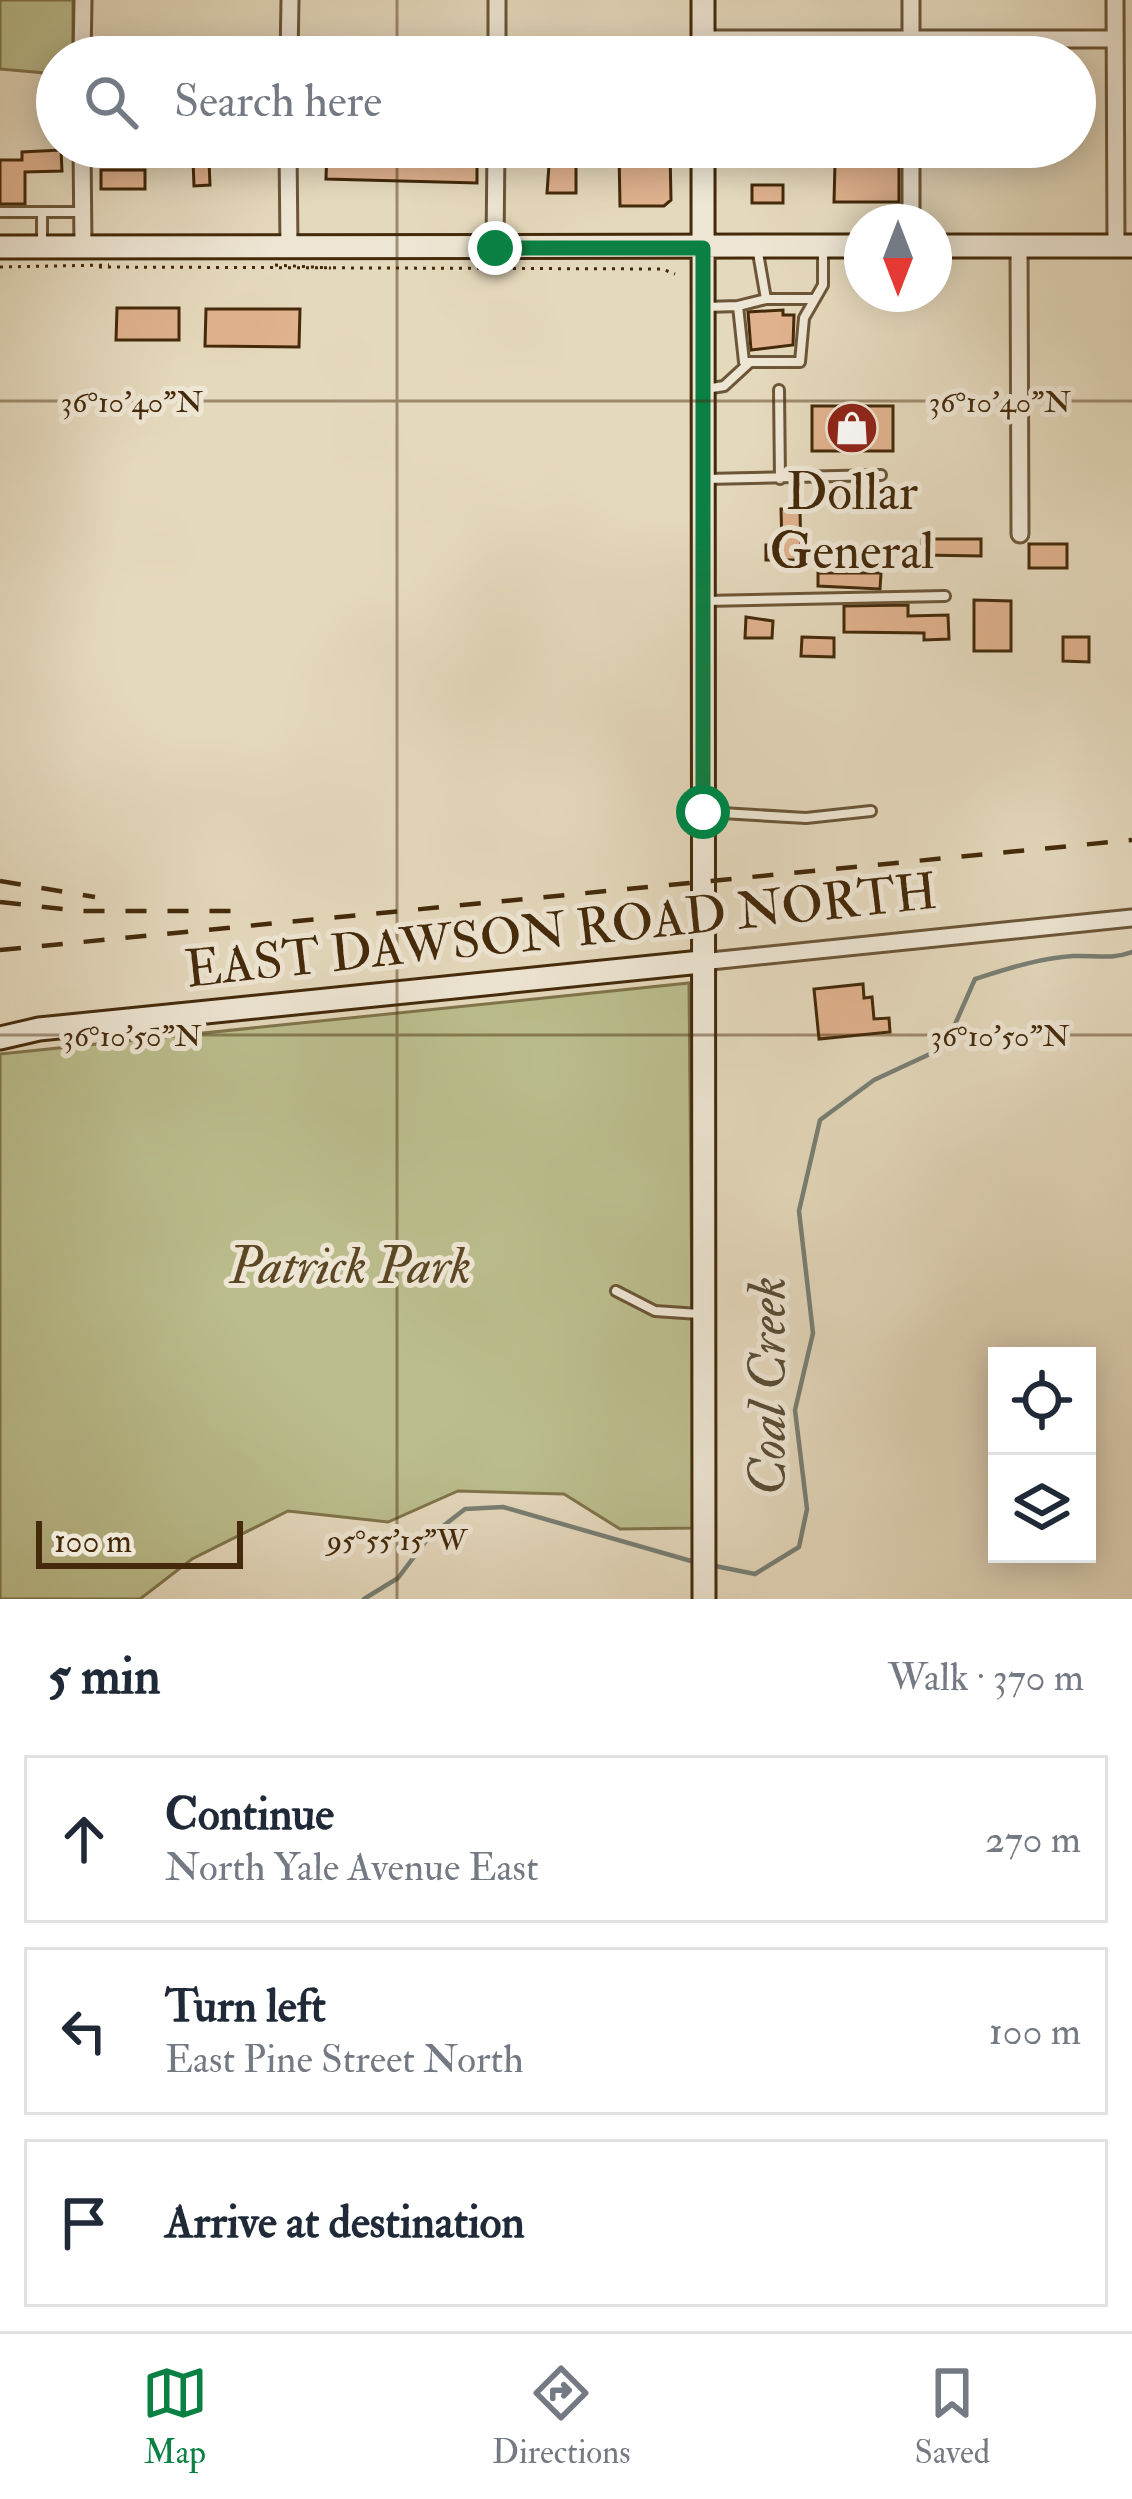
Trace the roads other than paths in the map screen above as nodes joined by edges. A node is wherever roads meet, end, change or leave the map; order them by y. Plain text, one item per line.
1 (82, 0) edge
2 (290, 0) edge
3 (497, 0) edge
4 (703, 0) edge
5 (911, 0) edge
6 (1115, 0) edge
7 (82, 36) edge
8 (289, 36) edge
9 (497, 36) edge
10 (703, 36) edge
11 (911, 36) edge
12 (1115, 39) junction
13 (1096, 40) edge
14 (82, 168) edge
15 (288, 168) edge
16 (496, 168) edge
17 (703, 168) edge
18 (911, 168) edge
19 (911, 204) edge
20 (0, 212) edge
21 (42, 212) junction
22 (82, 212) junction
23 (844, 246) edge
24 (952, 246) edge
25 (1019, 246) junction
26 (1124, 246) edge
27 (0, 247) edge
28 (42, 247) junction
29 (82, 247) junction
30 (289, 247) junction
31 (757, 247) junction
32 (823, 247) junction
33 (495, 248) junction
34 (703, 248) junction
35 (766, 299) junction
36 (813, 299) junction
37 (738, 306) junction
38 (704, 307) junction
39 (748, 363) junction
40 (703, 389) junction
41 (779, 390) dead end
42 (881, 475) dead end
43 (780, 478) junction
44 (703, 479) junction
45 (1020, 534) dead end
46 (944, 596) dead end
47 (703, 601) junction
48 (871, 811) dead end
49 (703, 812) junction
50 (1132, 918) edge
51 (701, 962) junction
52 (0, 1038) edge
53 (616, 1291) dead end
54 (703, 1314) junction
55 (704, 1598) edge

1 - 7 street
2 - 8 street
3 - 9 street
4 - 10 main road
5 - 11 street
6 - 12 street
12 - 13 street
12 - 26 street
14 - 22 street
15 - 30 street
16 - 33 street
17 - 34 main road
18 - 19 street
20 - 21 lane
21 - 22 lane
21 - 28 lane
22 - 29 street
23 - 32 main road
24 - 25 main road
25 - 26 main road
25 - 45 street
27 - 28 main road
28 - 29 main road
29 - 30 main road
30 - 33 main road
31 - 32 main road
31 - 34 main road
31 - 35 lane
32 - 36 lane
33 - 34 main road
34 - 38 main road
35 - 36 lane
35 - 37 lane
36 - 39 lane
37 - 38 lane
37 - 39 lane
38 - 40 main road
39 - 40 lane
40 - 44 main road
41 - 43 lane
42 - 43 lane
43 - 44 lane
44 - 47 main road
46 - 47 lane
47 - 49 main road
48 - 49 lane
49 - 51 main road
50 - 51 street, EAST DAWSON ROAD NORTH
51 - 52 main road, EAST DAWSON ROAD NORTH
51 - 54 main road
53 - 54 lane
54 - 55 main road

